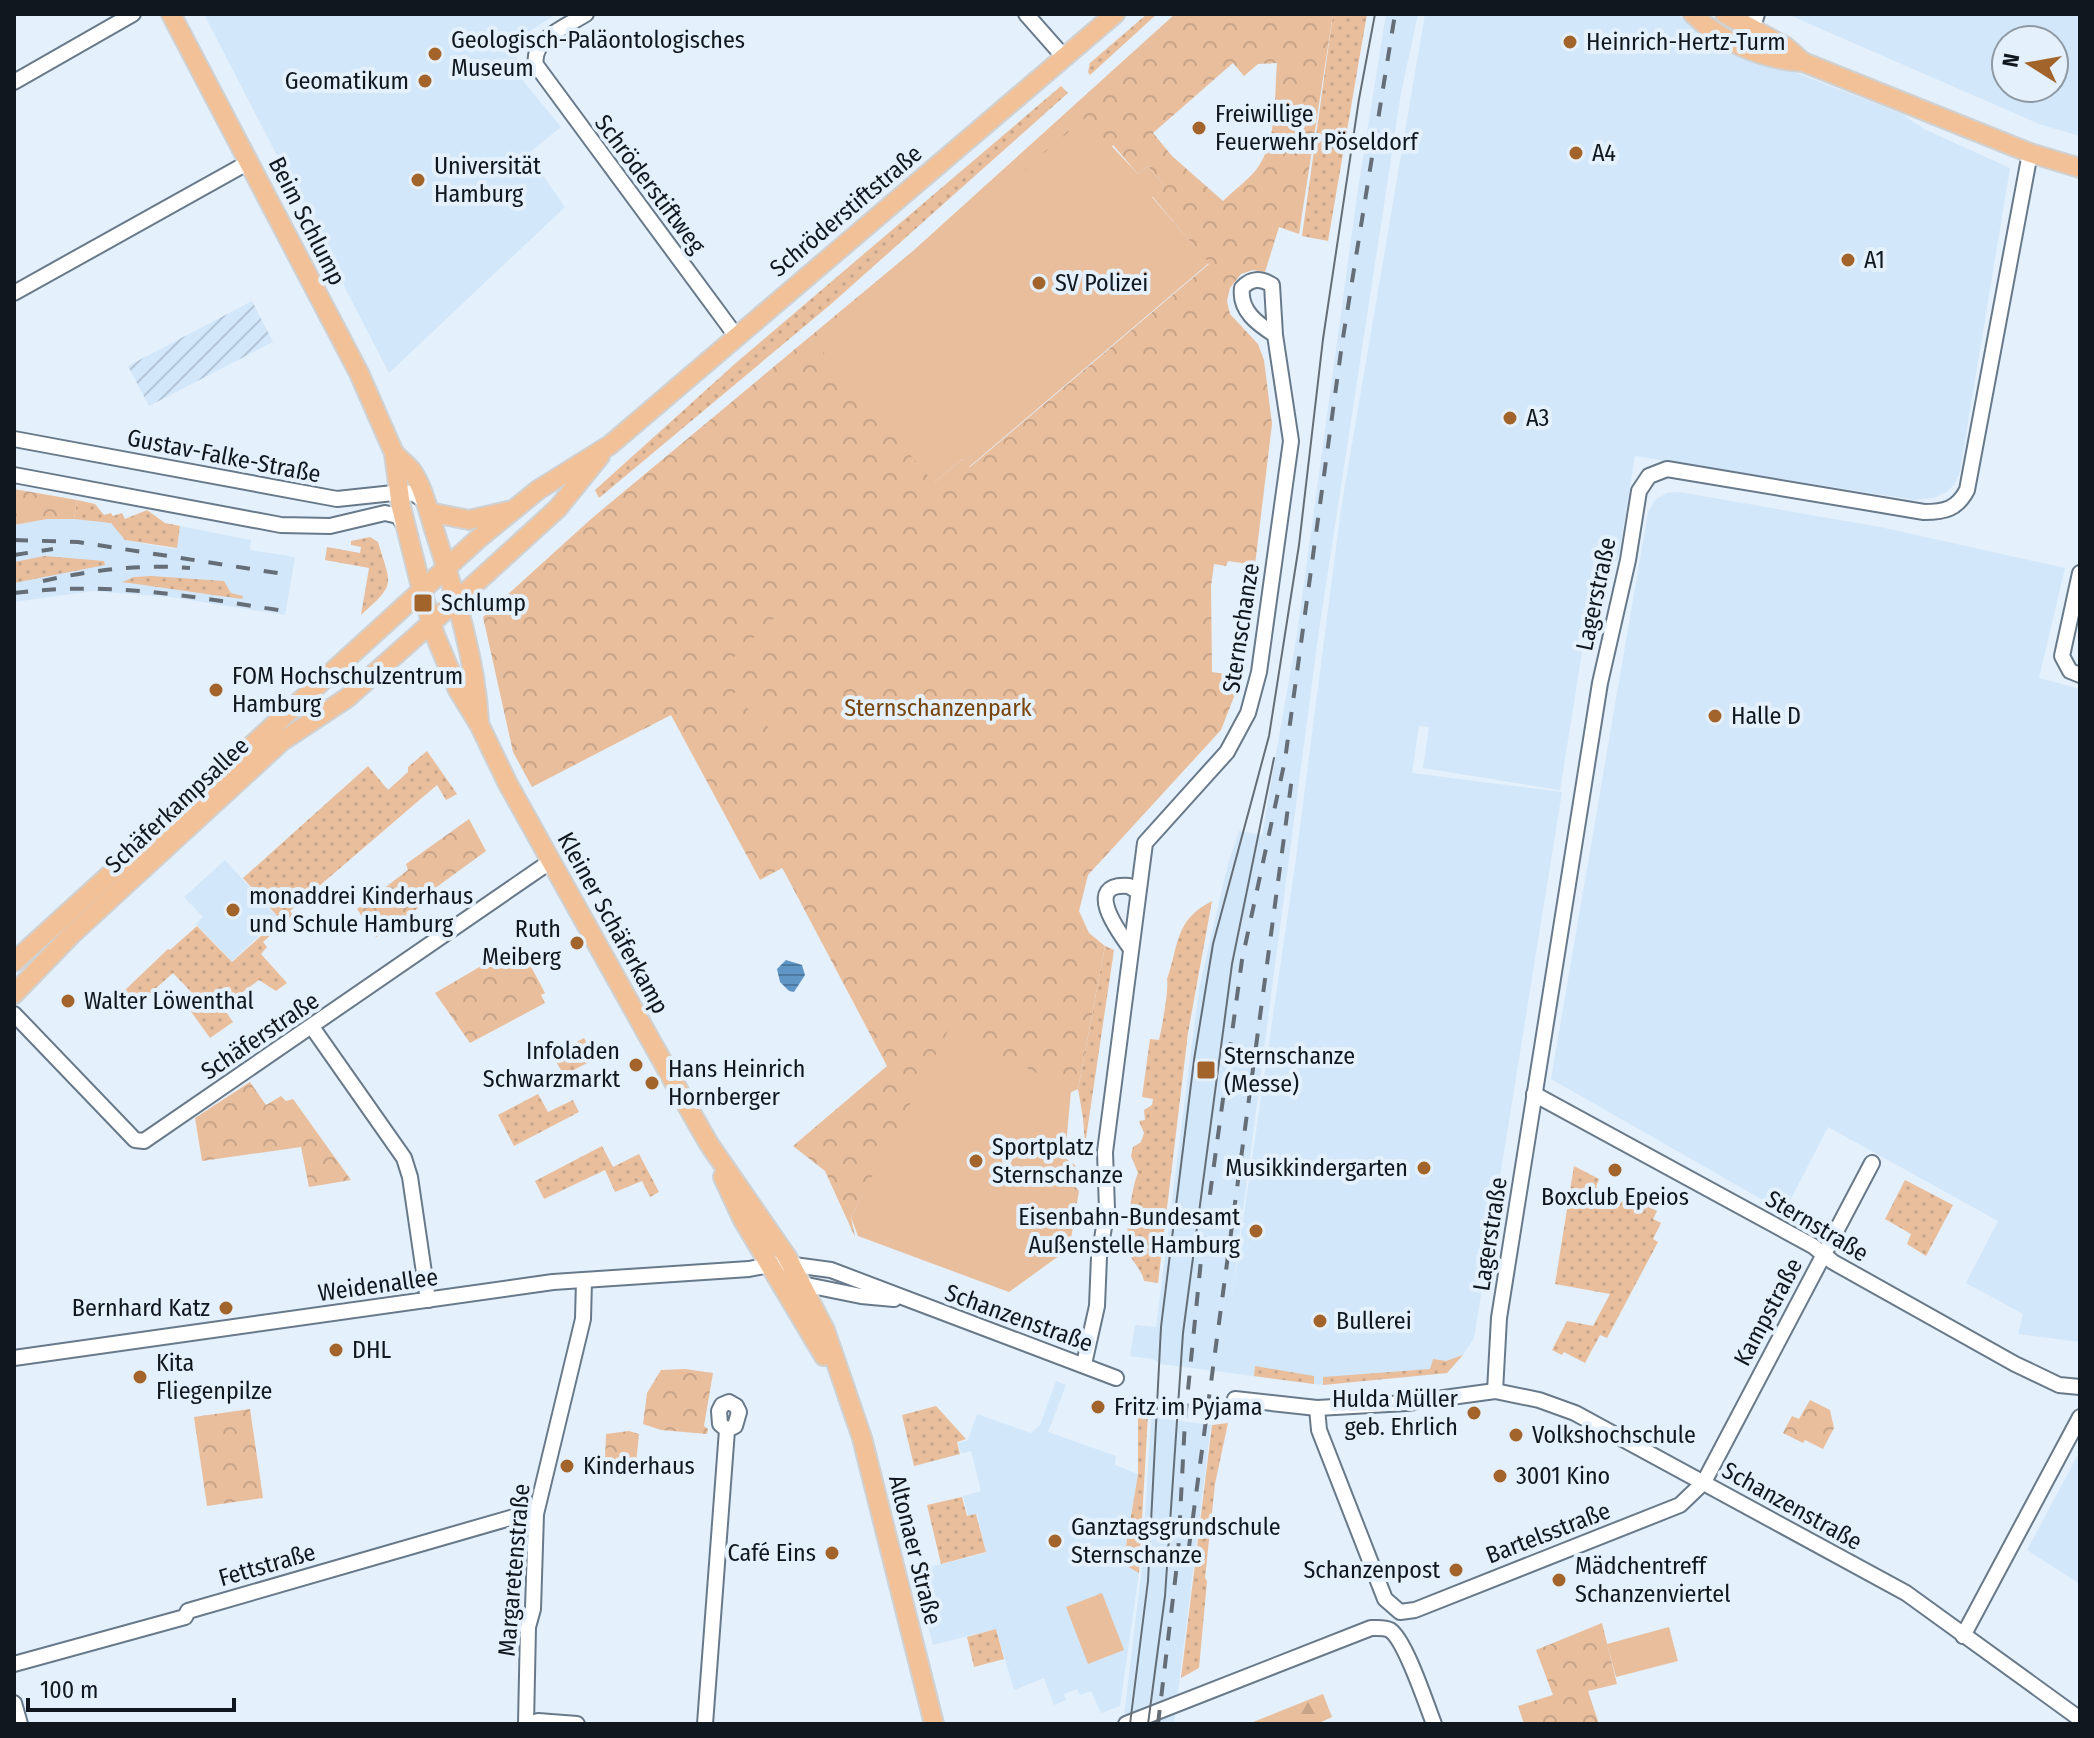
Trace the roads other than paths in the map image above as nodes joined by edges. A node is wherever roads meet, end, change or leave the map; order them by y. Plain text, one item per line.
1 (133, 14) edge
2 (171, 14) edge
3 (586, 14) edge
4 (1026, 14) edge
5 (1115, 14) edge
6 (1693, 14) edge
7 (1742, 20) edge
8 (1755, 51) junction
9 (1064, 57) junction
10 (1803, 62) junction
11 (14, 82) edge
12 (2030, 153) junction
13 (249, 162) junction
14 (2080, 168) edge
15 (14, 293) edge
16 (1275, 335) dead end
17 (736, 336) junction
18 (14, 439) edge
19 (610, 445) junction
20 (394, 453) junction
21 (14, 475) edge
22 (399, 492) junction
23 (427, 506) junction
24 (517, 507) junction
25 (405, 527) junction
26 (446, 568) junction
27 (2080, 573) edge
28 (422, 591) junction
29 (456, 601) junction
30 (431, 623) junction
31 (2080, 675) edge
32 (479, 724) junction
33 (551, 861) junction
34 (1137, 891) junction
35 (1131, 949) junction
36 (14, 962) edge
37 (14, 994) edge
38 (17, 1017) edge
39 (312, 1027) junction
40 (1534, 1094) junction
41 (709, 1144) junction
42 (1872, 1163) dead end
43 (776, 1239) junction
44 (1823, 1254) junction
45 (791, 1263) junction
46 (831, 1270) junction
47 (774, 1271) junction
48 (584, 1280) junction
49 (802, 1284) junction
50 (428, 1300) junction
51 (907, 1300) junction
52 (14, 1358) edge
53 (1084, 1364) junction
54 (1116, 1378) dead end
55 (2080, 1387) edge
56 (844, 1390) junction
57 (1495, 1391) junction
58 (1235, 1399) dead end
59 (1317, 1408) junction
60 (2080, 1417) edge
61 (727, 1430) dead end
62 (1704, 1482) junction
63 (536, 1514) junction
64 (1963, 1636) junction
65 (14, 1664) edge
66 (14, 1703) edge
67 (2076, 1714) edge
68 (20, 1724) edge
69 (528, 1724) edge
70 (577, 1724) edge
71 (705, 1724) edge
72 (934, 1724) edge
73 (1126, 1724) edge
74 (1434, 1724) edge

1 - 11 street
2 - 13 main road, Beim Schlump
3 - 17 street, Schröderstiftweg
4 - 9 street
5 - 9 main road, Schröderstiftstraße
6 - 8 main road
7 - 8 street
7 - 10 main road
8 - 10 main road
9 - 17 main road, Schröderstiftstraße
10 - 12 main road
12 - 14 main road
12 - 40 street, Lagerstraße
13 - 15 street
13 - 20 main road, Beim Schlump
16 - 34 street, Sternschanze
17 - 19 main road, Schröderstiftstraße
18 - 22 street, Gustav-Falke-Straße
19 - 24 main road, Schröderstiftstraße
19 - 29 main road, Schröderstiftstraße
20 - 22 main road, Beim Schlump
20 - 23 main road, Beim Schlump
21 - 25 street
22 - 23 street, Gustav-Falke-Straße
22 - 25 main road, Beim Schlump
23 - 24 main road
23 - 26 main road, Beim Schlump
24 - 26 main road, Schröderstiftstraße
25 - 28 main road, Beim Schlump
26 - 28 main road, Schäferkampsallee
26 - 29 main road, Beim Schlump
27 - 31 street
28 - 30 main road, Beim Schlump
28 - 36 main road, Schäferkampsallee
29 - 30 main road, Schäferkampsallee
29 - 32 main road, Kleiner Schäferkamp
30 - 32 main road, Kleiner Schäferkamp
30 - 37 main road, Schäferkampsallee
32 - 33 main road, Kleiner Schäferkamp
33 - 39 street, Schäferstraße
33 - 41 main road, Kleiner Schäferkamp
34 - 35 street, Sternschanze
34 - 35 street
35 - 53 street, Sternschanze
38 - 39 street, Schäferstraße
39 - 50 street
40 - 44 street, Sternstraße
40 - 57 street, Lagerstraße
41 - 43 main road, Kleiner Schäferkamp
41 - 47 main road, Kleiner Schäferkamp
42 - 44 street, Kampstraße
43 - 45 main road, Kleiner Schäferkamp
43 - 46 street
44 - 55 street, Sternstraße
44 - 62 street, Kampstraße
45 - 46 street, Schanzenstraße
45 - 47 street, Weidenallee
45 - 49 main road, Kleiner Schäferkamp
46 - 51 street, Schanzenstraße
47 - 48 street, Weidenallee
47 - 49 street, Schanzenstraße
47 - 56 main road, Altonaer Straße
48 - 50 street, Weidenallee
48 - 63 street, Margaretenstraße
49 - 51 street, Schanzenstraße
49 - 56 main road, Altonaer Straße
50 - 52 street, Weidenallee
51 - 53 street, Schanzenstraße
53 - 54 street, Schanzenstraße
56 - 72 main road, Altonaer Straße
57 - 59 street, Schanzenstraße
57 - 62 street, Schanzenstraße
58 - 59 street, Schanzenstraße
59 - 62 street, Bartelsstraße
60 - 64 street
61 - 71 street
62 - 64 street, Schanzenstraße
63 - 65 street, Fettstraße
63 - 69 street, Margaretenstraße
64 - 67 street, Schanzenstraße
66 - 68 street
69 - 70 street
73 - 74 street

